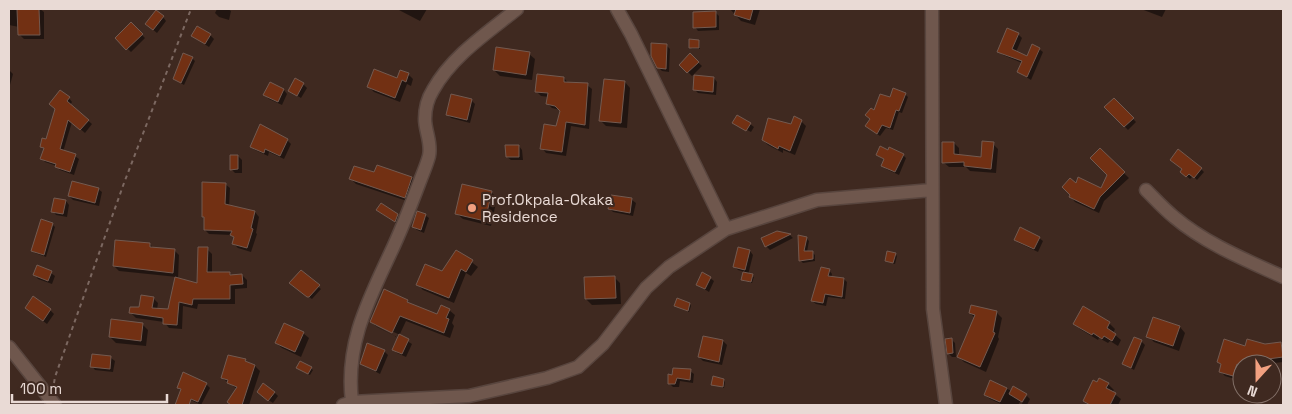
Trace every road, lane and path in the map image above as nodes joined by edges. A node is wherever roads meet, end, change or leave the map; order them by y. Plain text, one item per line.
1 (191, 9) edge
2 (517, 9) edge
3 (617, 9) edge
4 (932, 9) edge
5 (932, 190) junction
6 (1146, 190) dead end
7 (726, 229) junction
8 (1283, 277) edge
9 (9, 347) edge
10 (347, 403) edge
11 (51, 404) edge
12 (946, 405) edge

1 - 11 path
2 - 10 street
3 - 7 street
4 - 5 street
5 - 7 street
5 - 12 street
6 - 8 street
7 - 10 street
9 - 11 street

